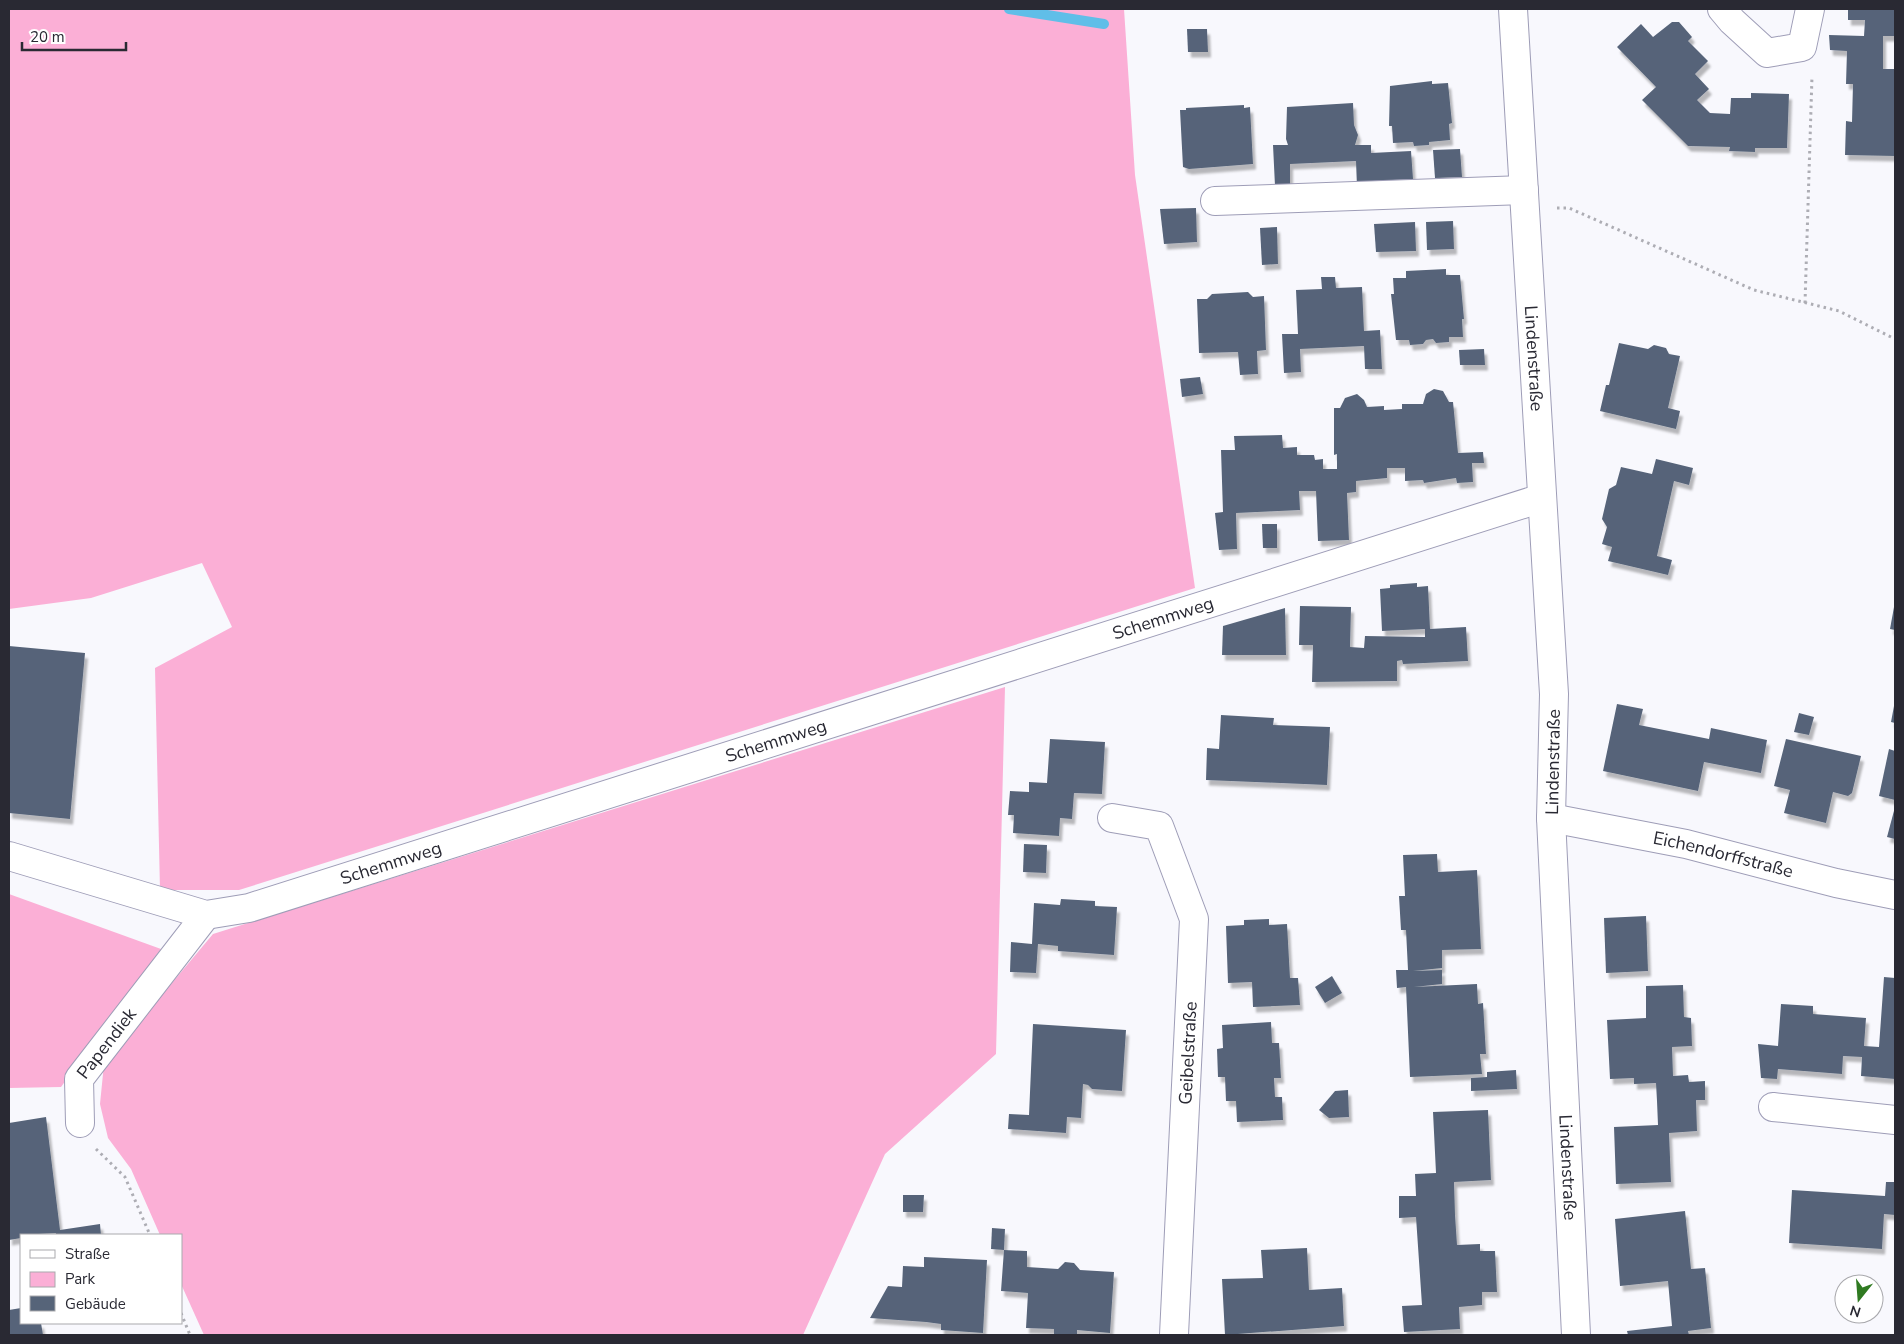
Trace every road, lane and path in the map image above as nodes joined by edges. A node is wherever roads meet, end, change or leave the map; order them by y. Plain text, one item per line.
1 (1512, 9) edge
2 (1722, 9) edge
3 (1810, 9) edge
4 (1802, 47) junction
5 (1524, 198) junction
6 (1216, 201) dead end
7 (1805, 303) junction
8 (1895, 339) edge
9 (1542, 498) junction
10 (1112, 818) dead end
11 (1551, 818) junction
12 (9, 856) edge
13 (1895, 895) edge
14 (206, 915) junction
15 (1772, 1107) dead end
16 (1895, 1120) edge
17 (80, 1123) joint
18 (150, 1234) edge
19 (182, 1316) edge
20 (190, 1335) edge
21 (1174, 1335) edge
22 (1576, 1335) edge

1 - 5 street, Lindenstraße
2 - 4 street
3 - 4 street
4 - 7 path
5 - 6 street
5 - 7 path
5 - 9 street, Lindenstraße
7 - 8 path
9 - 11 street, Lindenstraße
9 - 14 street, Schemmweg
10 - 21 street, Geibelstraße
11 - 13 street, Eichendorffstraße
11 - 22 street, Lindenstraße
12 - 14 street, Schemmweg
14 - 17 street, Papendiek
15 - 16 street
17 - 18 path
19 - 20 path

